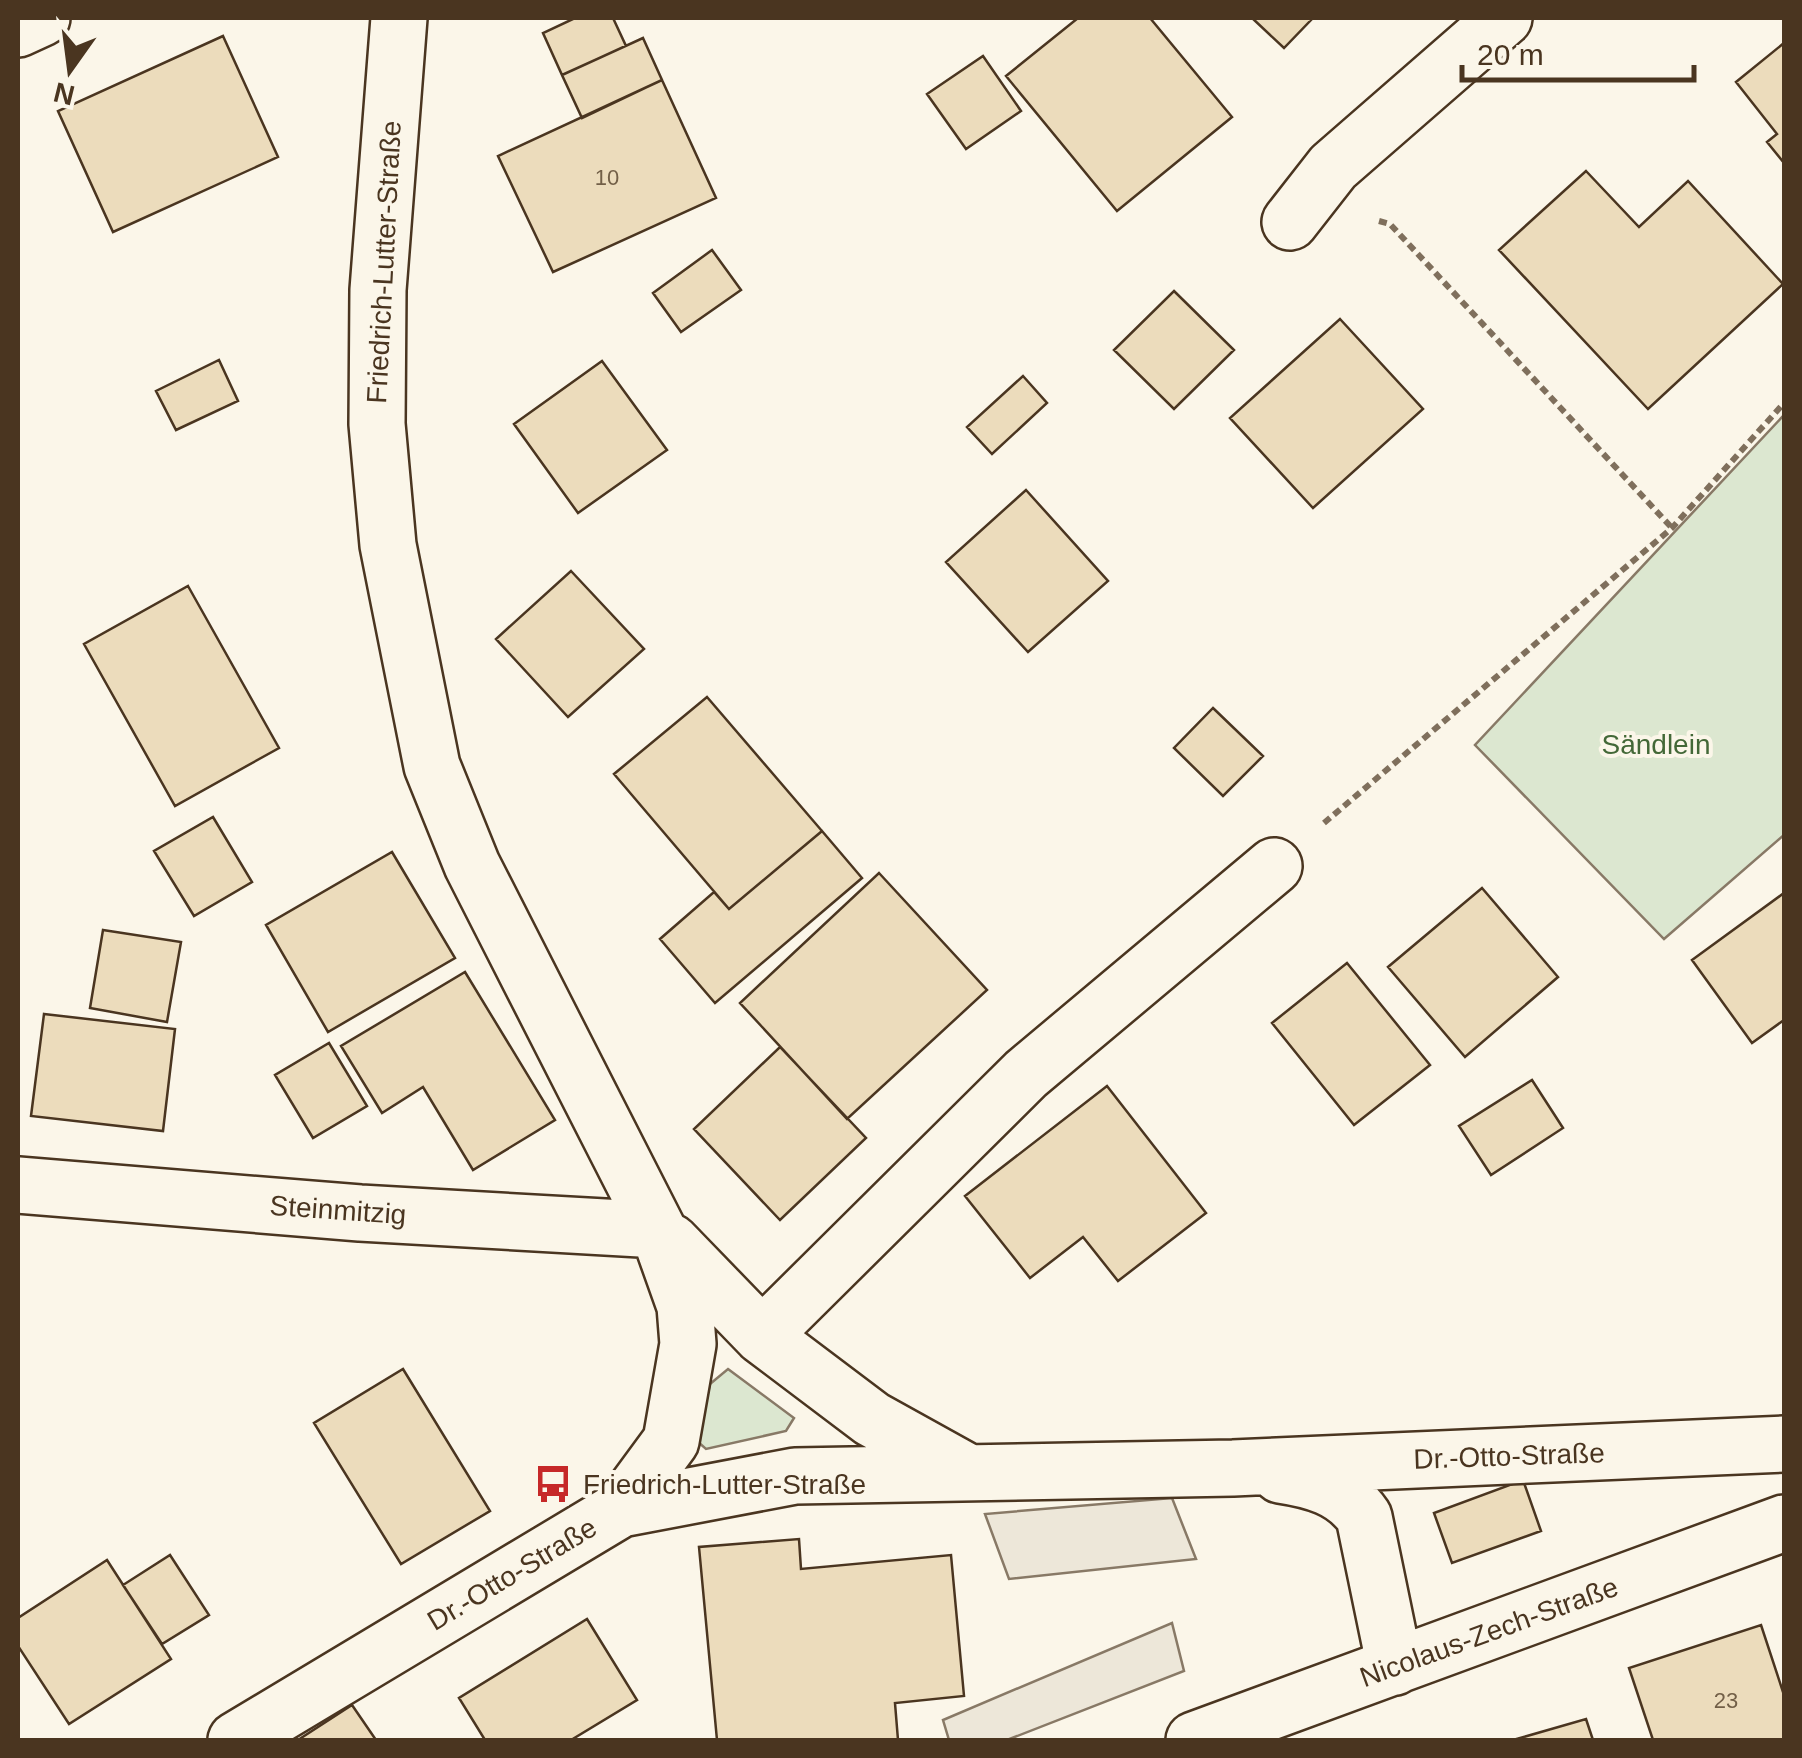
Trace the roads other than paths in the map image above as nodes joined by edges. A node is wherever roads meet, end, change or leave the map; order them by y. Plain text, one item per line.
1 (42, 18) edge
2 (399, 18) edge
3 (1504, 18) edge
4 (18, 29) edge
5 (1290, 222) road end
6 (1274, 866) road end
7 (18, 1185) edge
8 (658, 1230) junction
9 (762, 1336) junction
10 (1784, 1444) edge
11 (1233, 1468) junction
12 (968, 1472) junction
13 (621, 1509) junction
14 (1784, 1524) edge
15 (1394, 1667) junction
16 (236, 1740) edge
17 (1194, 1740) edge

1 - 4 street
2 - 8 street, Friedrich-Lutter-Straße
3 - 5 street
6 - 9 street
7 - 8 street, Steinmitzig
8 - 9 street, Friedrich-Lutter-Straße
8 - 13 street, Friedrich-Lutter-Straße
9 - 12 street, Friedrich-Lutter-Straße
10 - 11 street, Dr.-Otto-Straße
11 - 12 street, Dr.-Otto-Straße
11 - 15 street, Dr.-Otto-Straße
12 - 13 street, Dr.-Otto-Straße
13 - 16 street, Dr.-Otto-Straße
14 - 15 street, Nicolaus-Zech-Straße
15 - 17 street, Nicolaus-Zech-Straße

